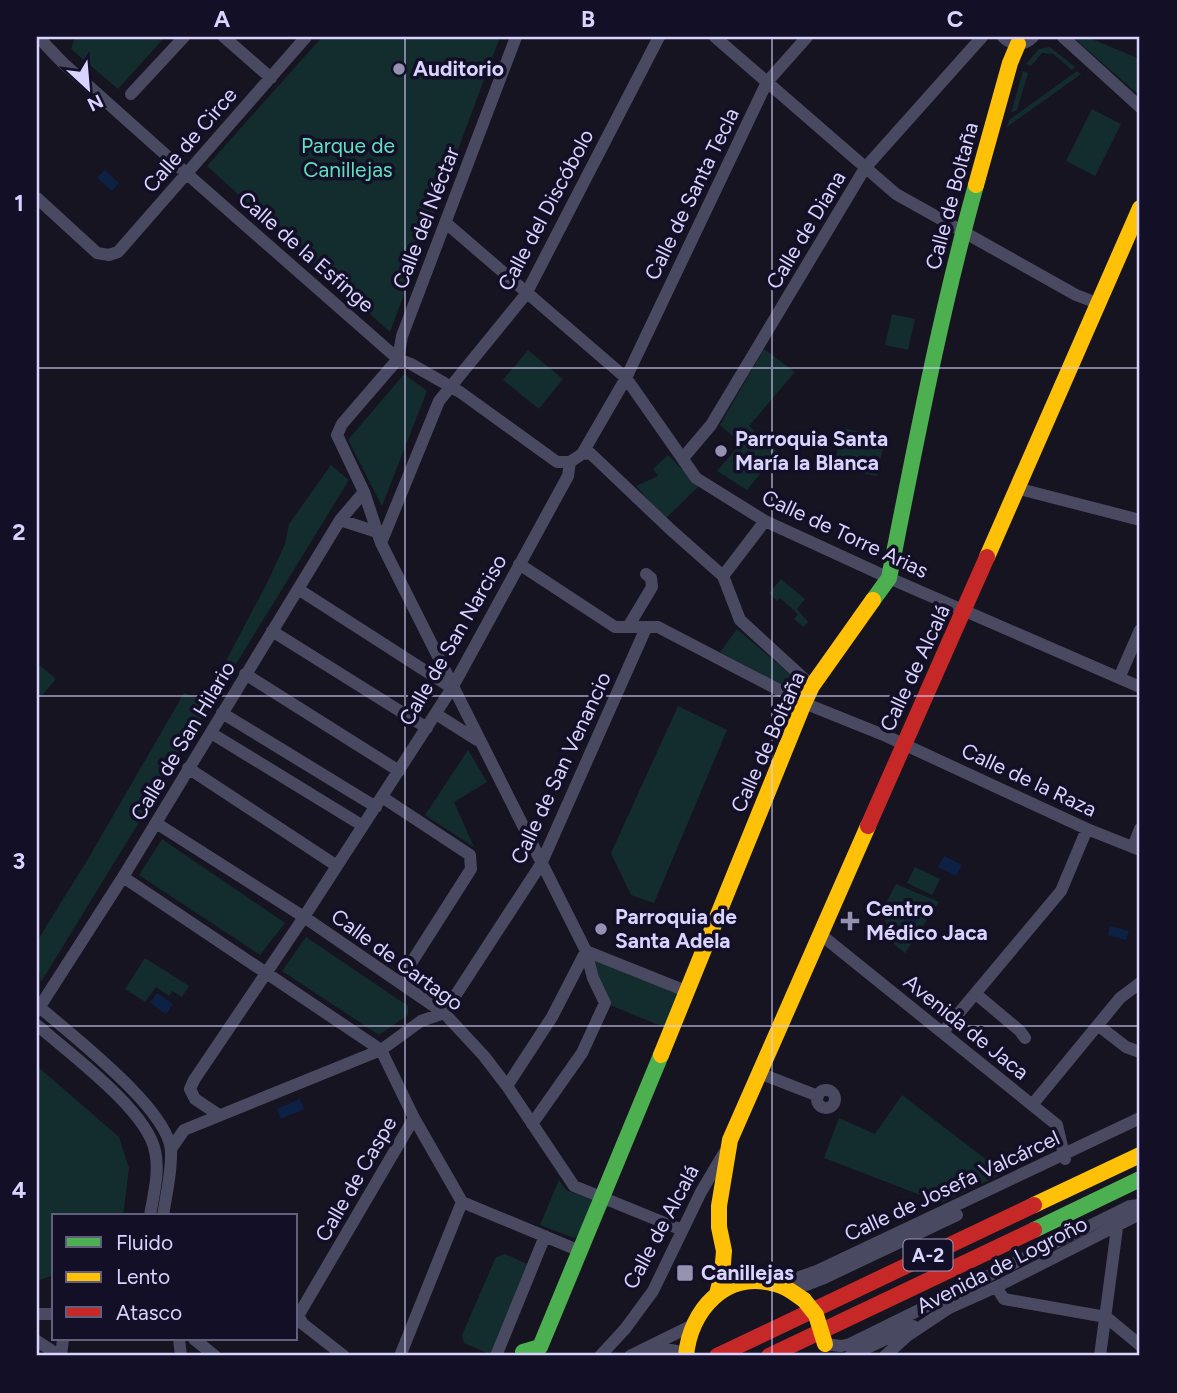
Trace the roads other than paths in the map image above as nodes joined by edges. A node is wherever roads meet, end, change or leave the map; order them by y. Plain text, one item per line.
1 (184, 37) edge
2 (225, 37) edge
3 (306, 37) edge
4 (516, 37) edge
5 (659, 37) edge
6 (715, 37) edge
7 (807, 37) edge
8 (982, 37) edge
9 (1063, 37) edge
10 (1018, 39) edge
11 (46, 40) edge
12 (271, 78) junction
13 (767, 82) junction
14 (131, 94) dead end
15 (1140, 107) edge
16 (865, 168) junction
17 (186, 173) junction
18 (37, 198) edge
19 (1138, 218) edge
20 (446, 223) junction
21 (962, 231) junction
22 (526, 293) junction
23 (1097, 303) junction
24 (398, 359) junction
25 (626, 378) junction
26 (449, 387) junction
27 (582, 454) junction
28 (683, 458) junction
29 (570, 462) junction
30 (1016, 488) junction
31 (363, 492) junction
32 (340, 520) junction
33 (1140, 520) edge
34 (765, 522) junction
35 (379, 537) junction
36 (519, 564) junction
37 (646, 574) dead end
38 (723, 576) junction
39 (889, 578) junction
40 (298, 589) junction
41 (965, 610) junction
42 (628, 627) junction
43 (646, 628) junction
44 (1140, 630) edge
45 (272, 631) junction
46 (245, 674) junction
47 (1119, 678) junction
48 (812, 687) junction
49 (1140, 687) edge
50 (452, 688) junction
51 (804, 703) junction
52 (222, 713) junction
53 (436, 714) junction
54 (427, 728) junction
55 (211, 733) junction
56 (479, 741) junction
57 (903, 744) junction
58 (188, 768) junction
59 (399, 771) junction
60 (379, 802) junction
61 (156, 823) junction
62 (363, 826) junction
63 (1087, 829) junction
64 (1140, 829) edge
65 (1136, 848) edge
66 (541, 864) junction
67 (337, 866) junction
68 (122, 877) junction
69 (304, 917) junction
70 (820, 934) junction
71 (586, 951) junction
72 (267, 972) junction
73 (399, 982) junction
74 (1140, 983) edge
75 (686, 991) junction
76 (976, 995) junction
77 (444, 1013) junction
78 (37, 1016) edge
79 (1099, 1026) junction
80 (943, 1032) junction
81 (1025, 1038) dead end
82 (381, 1050) junction
83 (1140, 1052) edge
84 (760, 1073) junction
85 (507, 1086) junction
86 (818, 1096) dead end
87 (1032, 1105) junction
88 (219, 1115) junction
89 (414, 1118) junction
90 (1140, 1118) edge
91 (532, 1124) junction
92 (1140, 1127) edge
93 (728, 1147) junction
94 (171, 1149) junction
95 (1140, 1155) edge
96 (1065, 1158) junction
97 (1140, 1180) edge
98 (603, 1198) junction
99 (462, 1202) junction
100 (1140, 1205) edge
101 (150, 1214) edge
102 (163, 1214) edge
103 (1140, 1214) edge
104 (1117, 1228) junction
105 (682, 1230) junction
106 (545, 1236) junction
107 (580, 1251) junction
108 (724, 1251) junction
109 (753, 1282) junction
110 (996, 1287) junction
111 (791, 1292) junction
112 (717, 1294) junction
113 (949, 1308) junction
114 (1106, 1317) junction
115 (691, 1326) junction
116 (37, 1340) edge
117 (195, 1340) edge
118 (1140, 1345) edge
119 (825, 1350) edge
120 (522, 1355) edge
121 (686, 1355) edge
122 (61, 1356) edge
123 (215, 1356) edge
124 (344, 1356) edge
125 (400, 1356) edge
126 (496, 1356) edge
127 (600, 1356) edge
128 (630, 1356) edge
129 (648, 1356) edge
130 (717, 1356) edge
131 (769, 1356) edge
132 (850, 1356) edge
133 (885, 1356) edge
134 (1100, 1356) edge

1 - 14 street
2 - 12 street
3 - 12 street, Calle de Circe
4 - 20 street, Calle del Néctar
5 - 22 street, Calle del Discóbolo
6 - 13 street
7 - 13 street, Calle de Santa Tecla
8 - 16 street, Calle de Diana
9 - 15 street
10 - 21 main road, Calle de Boltaña
11 - 17 street, Calle de la Esfinge
12 - 17 street, Calle de Circe
13 - 16 street
13 - 25 street, Calle de Santa Tecla
16 - 21 street
16 - 28 street, Calle de Diana
17 - 18 street, Calle de Circe
17 - 24 street, Calle de la Esfinge
19 - 23 main road, Calle de Alcalá
20 - 22 street, Calle de Torre Arias
20 - 24 street, Calle del Néctar
21 - 23 street
21 - 39 main road, Calle de Boltaña
22 - 25 street, Calle de Torre Arias
22 - 26 street, Calle del Discóbolo
23 - 30 main road, Calle de Alcalá
24 - 26 street, Calle de la Esfinge
24 - 31 street, Calle del Néctar
25 - 27 street
25 - 28 street, Calle de Torre Arias
26 - 29 street, Calle de la Esfinge
26 - 35 street, Calle del Discóbolo
27 - 29 street
27 - 38 street
28 - 34 street, Calle de Torre Arias
29 - 36 street, Calle de San Narciso
30 - 33 street
30 - 41 main road, Calle de Alcalá
31 - 32 street, Calle de San Hilario
31 - 35 street
32 - 35 street
32 - 40 street, Calle de San Hilario
34 - 38 street
34 - 39 street, Calle de Torre Arias
35 - 50 street
36 - 42 street
36 - 50 street, Calle de San Narciso
37 - 42 street
38 - 48 street
39 - 41 street, Calle de Torre Arias
39 - 48 main road, Calle de Boltaña
40 - 45 street, Calle de San Hilario
40 - 50 street
41 - 47 street, Calle de Torre Arias
41 - 57 main road, Calle de Alcalá
42 - 43 street
43 - 51 street
43 - 66 street, Calle de San Venancio
44 - 47 street
45 - 46 street, Calle de San Hilario
45 - 54 street
46 - 52 street, Calle de San Hilario
46 - 59 street
47 - 49 street, Calle de Torre Arias
48 - 51 main road, Calle de Boltaña
50 - 53 street, Calle de San Narciso
50 - 56 street
51 - 57 street
51 - 75 main road, Calle de Boltaña
52 - 55 street, Calle de San Hilario
52 - 60 street
53 - 54 street, Calle de San Narciso
53 - 56 street
54 - 59 street, Calle de San Narciso
55 - 58 street, Calle de San Hilario
55 - 62 street
56 - 66 street
57 - 63 street, Calle de la Raza
57 - 70 main road, Calle de Alcalá
58 - 61 street, Calle de San Hilario
58 - 67 street
59 - 60 street, Calle de San Narciso
60 - 62 street, Calle de San Narciso
60 - 73 street
61 - 68 street, Calle de San Hilario
61 - 69 street, Calle de Cartago
62 - 67 street, Calle de San Narciso
63 - 65 street, Calle de la Raza
63 - 76 street
64 - 65 street
66 - 71 street
66 - 77 street, Calle de San Venancio
67 - 69 street, Calle de San Narciso
68 - 72 street
68 - 78 street, Calle de San Hilario
69 - 72 street, Calle de San Narciso
69 - 73 street, Calle de Cartago
70 - 80 street, Avenida de Jaca
70 - 84 main road, Calle de Alcalá
71 - 75 street
71 - 85 street
71 - 91 street
72 - 82 street
72 - 88 street, Calle de San Narciso
73 - 77 street, Calle de Cartago
74 - 79 street
75 - 98 main road, Calle de Boltaña
76 - 80 street
76 - 81 street
77 - 82 street
77 - 85 street, Calle de Cartago
78 - 94 street
78 - 101 street
79 - 83 street
79 - 87 street
80 - 87 street, Avenida de Jaca
82 - 88 street
82 - 89 street
84 - 86 street
84 - 93 main road, Calle de Alcalá
85 - 91 street, Calle de Cartago
87 - 96 street, Avenida de Jaca
88 - 94 street
89 - 99 street
89 - 124 street, Calle de Caspe
90 - 96 street, Calle de Josefa Valcárcel
91 - 98 street, Calle de Cartago
92 - 96 street, Calle de Josefa Valcárcel
93 - 105 street, Calle de Alcalá
93 - 108 main road, Calle de Alcalá
94 - 102 street
95 - 130 main road, A-2
96 - 111 street, Calle de Josefa Valcárcel
97 - 131 main road, A-2
98 - 105 street, Calle de Cartago
98 - 107 main road, Calle de Boltaña
99 - 106 street
99 - 125 street
100 - 119 street, Avenida de Logroño
103 - 104 street, Avenida de Logroño
104 - 110 street, Avenida de Logroño
104 - 114 street
105 - 127 street, Calle de Alcalá
106 - 107 street
106 - 126 street
107 - 120 main road, Calle de Boltaña
108 - 109 main road
108 - 112 main road, Calle de Alcalá
109 - 111 main road
109 - 112 main road
110 - 113 street, Avenida de Logroño
110 - 114 street
111 - 119 main road, bridge
112 - 115 main road
113 - 132 street
113 - 133 street, Avenida de Logroño
114 - 118 street
114 - 134 street
115 - 121 main road
115 - 128 street
116 - 122 street
117 - 123 street
121 - 129 street

